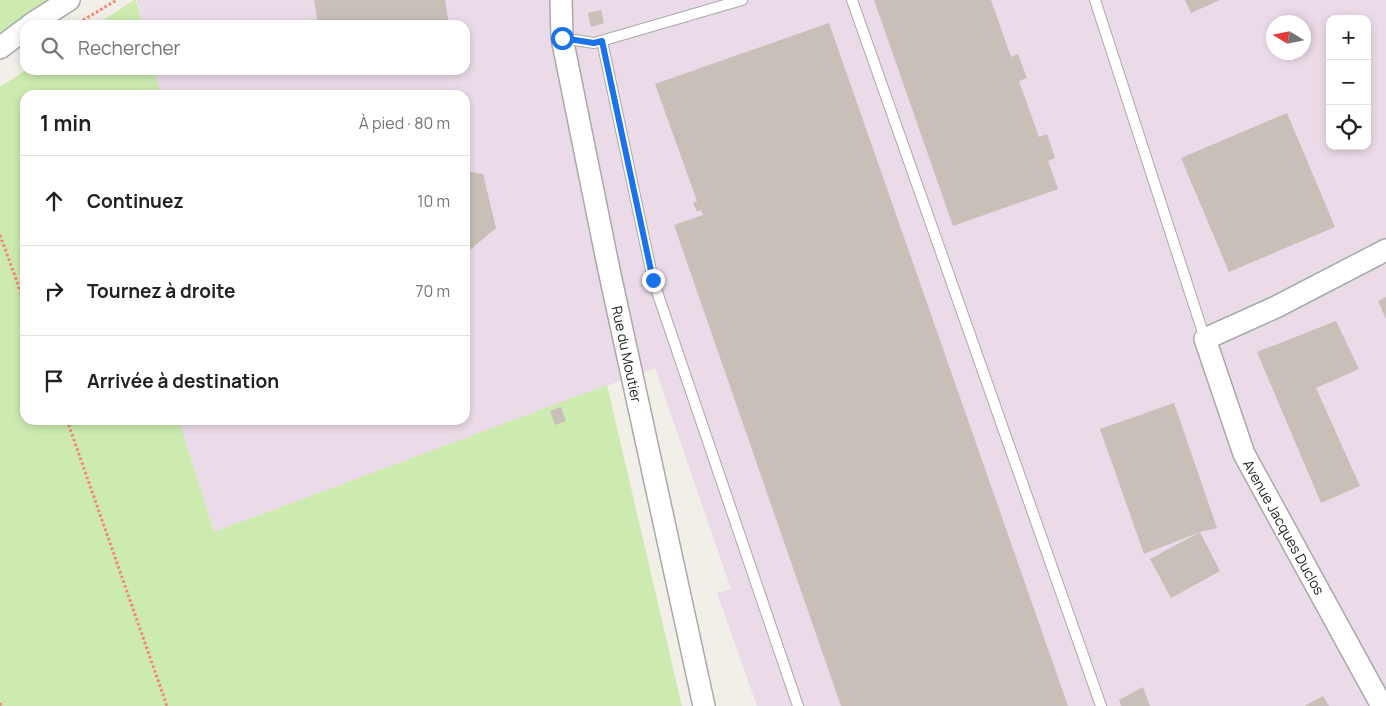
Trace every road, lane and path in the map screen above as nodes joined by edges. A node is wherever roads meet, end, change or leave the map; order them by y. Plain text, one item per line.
1 (69, 0) edge
2 (117, 0) edge
3 (561, 0) edge
4 (742, 0) edge
5 (852, 0) edge
6 (1095, 0) edge
7 (38, 20) edge
8 (82, 20) edge
9 (20, 33) edge
10 (562, 38) junction
11 (602, 41) junction
12 (0, 48) edge
13 (0, 235) edge
14 (1386, 250) edge
15 (20, 290) edge
16 (1205, 339) junction
17 (69, 425) edge
18 (167, 706) edge
19 (704, 706) edge
20 (798, 706) edge
21 (1101, 706) edge
22 (1382, 706) edge

1 - 7 street
2 - 8 path
3 - 10 street, Rue du Moutier
4 - 11 lane
5 - 21 lane
6 - 16 lane
9 - 12 street
10 - 11 lane
10 - 19 street, Rue du Moutier
11 - 20 lane
13 - 15 path
14 - 16 street
16 - 22 street, Avenue Jacques Duclos
17 - 18 path

